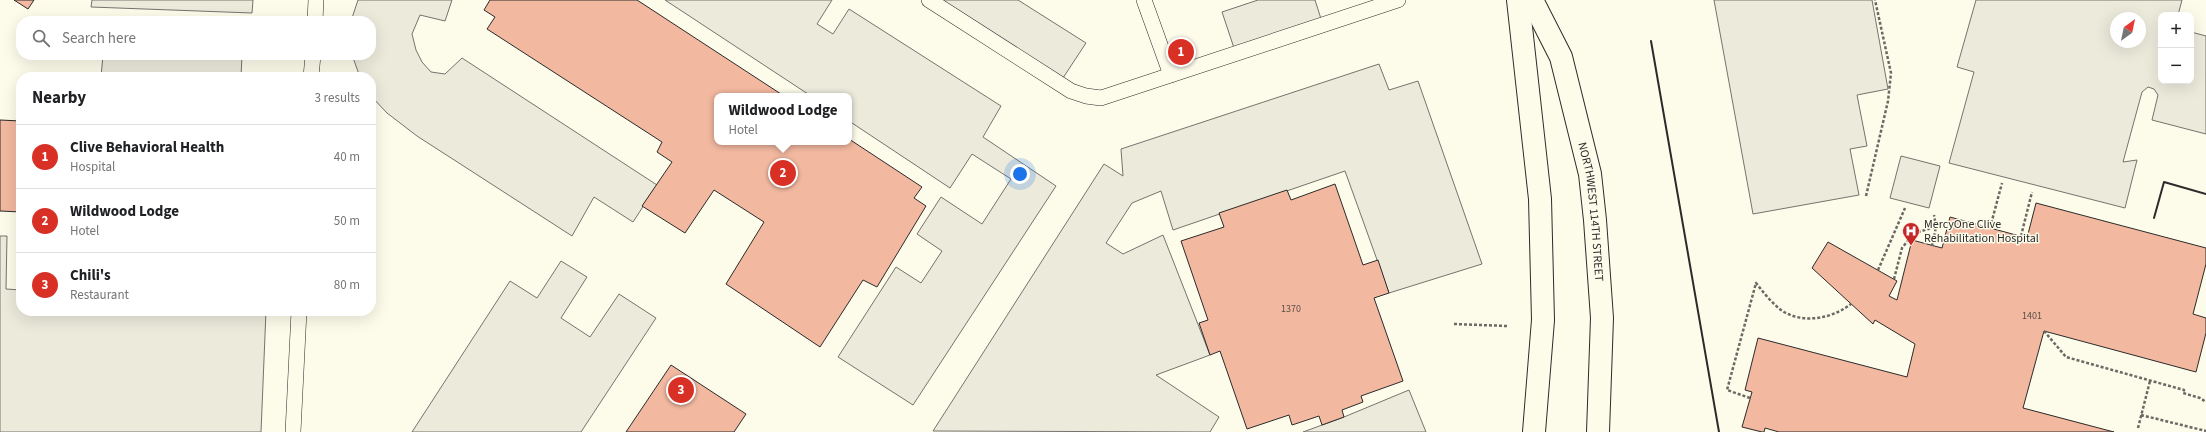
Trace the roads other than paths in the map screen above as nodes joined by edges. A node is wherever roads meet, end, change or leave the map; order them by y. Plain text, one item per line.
1 (316, 0) edge
2 (929, 0) edge
3 (1144, 0) edge
4 (1518, 0) edge
5 (1532, 0) edge
6 (1391, 1) edge
7 (314, 16) edge
8 (313, 60) edge
9 (311, 72) edge
10 (1171, 75) junction
11 (299, 316) edge
12 (293, 432) edge
13 (1534, 432) edge
14 (1598, 432) edge

1 - 7 lane
2 - 10 lane
3 - 10 lane
4 - 13 street
5 - 14 street, NORTHWEST 114TH STREET
6 - 10 lane
8 - 9 lane
11 - 12 lane

